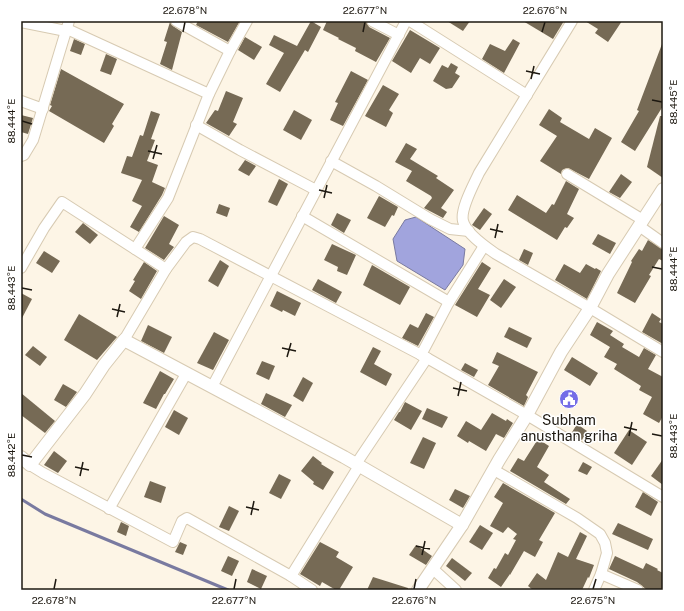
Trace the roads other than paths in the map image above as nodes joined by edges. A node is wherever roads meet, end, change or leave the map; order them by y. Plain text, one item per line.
1 (176, 21) edge
2 (248, 21) edge
3 (372, 21) edge
4 (406, 21) edge
5 (410, 21) edge
6 (572, 21) edge
7 (21, 22) edge
8 (67, 27) edge
9 (398, 35) junction
10 (230, 51) junction
11 (209, 94) junction
12 (527, 95) junction
13 (21, 101) edge
14 (43, 109) junction
15 (196, 125) junction
16 (21, 156) edge
17 (331, 161) junction
18 (567, 174) dead end
19 (663, 189) edge
20 (316, 190) junction
21 (302, 216) junction
22 (641, 223) junction
23 (469, 231) junction
24 (663, 243) edge
25 (484, 246) junction
26 (135, 248) junction
27 (21, 268) edge
28 (166, 269) junction
29 (271, 275) junction
30 (449, 302) junction
31 (590, 308) junction
32 (124, 340) junction
33 (663, 352) edge
34 (424, 356) junction
35 (186, 374) junction
36 (212, 387) junction
37 (527, 415) junction
38 (25, 461) edge
39 (357, 465) junction
40 (494, 470) junction
41 (663, 497) edge
42 (109, 508) junction
43 (462, 525) junction
44 (433, 569) junction
45 (601, 574) junction
46 (291, 576) junction
47 (312, 590) edge
48 (418, 590) edge
49 (456, 590) edge
50 (594, 590) edge
51 (638, 590) edge

1 - 10 street
2 - 10 street
3 - 9 street
4 - 9 street
5 - 12 street
6 - 12 street
7 - 8 street
8 - 11 street
8 - 14 street
9 - 17 street
10 - 11 street
11 - 15 street
12 - 23 street
13 - 14 street
14 - 16 street
15 - 20 street
15 - 26 street
17 - 20 street
17 - 23 street
18 - 22 street
19 - 22 street
20 - 21 street
21 - 29 street
21 - 30 street
22 - 24 street
22 - 31 street
23 - 25 street
25 - 30 street
25 - 31 street
26 - 27 street
26 - 28 street
28 - 29 street
28 - 32 street
29 - 34 street
29 - 36 street
30 - 34 street
31 - 33 street
31 - 37 street
32 - 35 street
32 - 38 street
34 - 37 street
34 - 39 street
35 - 36 street
35 - 42 street
36 - 39 street
37 - 40 street
37 - 41 street
38 - 42 street
39 - 43 street
39 - 46 street
40 - 43 street
40 - 45 street
42 - 46 street
43 - 44 street
44 - 48 street
44 - 49 street
45 - 50 street
45 - 51 street
46 - 47 street

